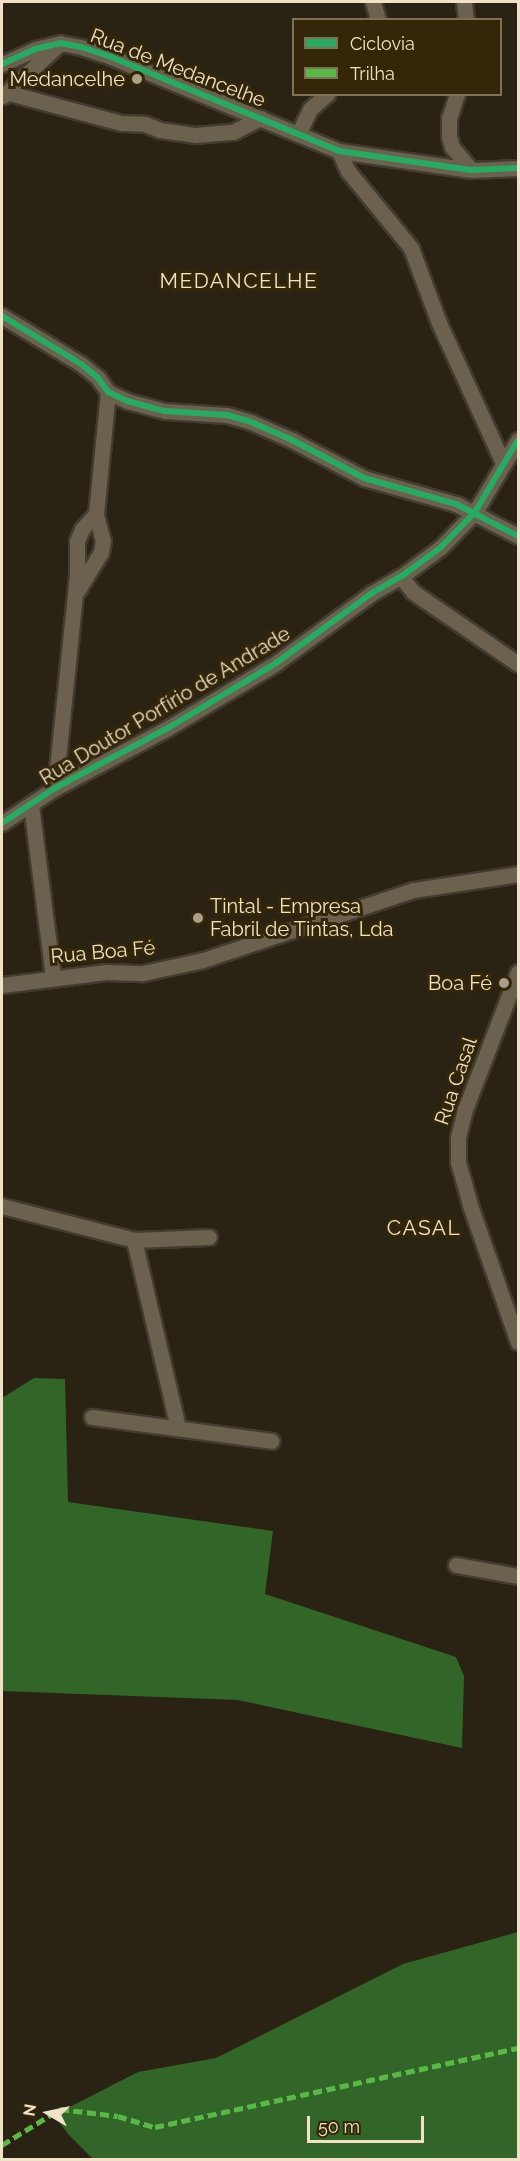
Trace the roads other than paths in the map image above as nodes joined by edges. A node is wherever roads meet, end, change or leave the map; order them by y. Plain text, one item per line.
1 (374, 2) edge
2 (464, 2) edge
3 (378, 18) edge
4 (466, 18) edge
5 (60, 43) junction
6 (2, 64) edge
7 (5, 95) edge
8 (325, 96) edge
9 (456, 96) edge
10 (261, 118) junction
11 (298, 134) junction
12 (339, 151) junction
13 (519, 168) edge
14 (471, 170) junction
15 (2, 316) edge
16 (108, 392) junction
17 (519, 440) edge
18 (503, 463) junction
19 (475, 512) junction
20 (96, 514) junction
21 (519, 536) edge
22 (400, 577) junction
23 (74, 596) junction
24 (519, 664) edge
25 (55, 788) junction
26 (31, 805) junction
27 (2, 823) edge
28 (519, 874) edge
29 (519, 972) edge
30 (53, 977) junction
31 (2, 985) edge
32 (2, 1206) edge
33 (209, 1237) dead end
34 (134, 1240) junction
35 (519, 1342) edge
36 (92, 1417) dead end
37 (178, 1428) junction
38 (271, 1441) dead end
39 (456, 1565) dead end
40 (519, 1576) edge

1 - 3 street
2 - 4 street
5 - 6 street, Rua de Medancelhe
5 - 7 street
5 - 10 street, Rua de Medancelhe
7 - 10 street
8 - 11 street
9 - 14 street
10 - 11 street, Rua de Medancelhe
11 - 12 street, Rua de Medancelhe
12 - 14 street, Rua de Medancelhe
12 - 18 street
13 - 14 street, Rua de Medancelhe
15 - 16 street
16 - 19 street
16 - 20 street
17 - 18 street, Rua Doutor Porfírio de Andrade
18 - 19 street, Rua Doutor Porfírio de Andrade
19 - 21 street
19 - 22 street, Rua Doutor Porfírio de Andrade
20 - 23 street
20 - 23 street
22 - 24 street
22 - 25 street, Rua Doutor Porfírio de Andrade
23 - 25 street
25 - 26 street, Rua Doutor Porfírio de Andrade
26 - 27 street, Rua Doutor Porfírio de Andrade
26 - 30 street
28 - 30 street, Rua Boa Fé
29 - 35 street, Rua Casal
30 - 31 street, Rua Boa Fé
32 - 34 street
33 - 34 street
34 - 37 street
36 - 37 street
37 - 38 street
39 - 40 street

